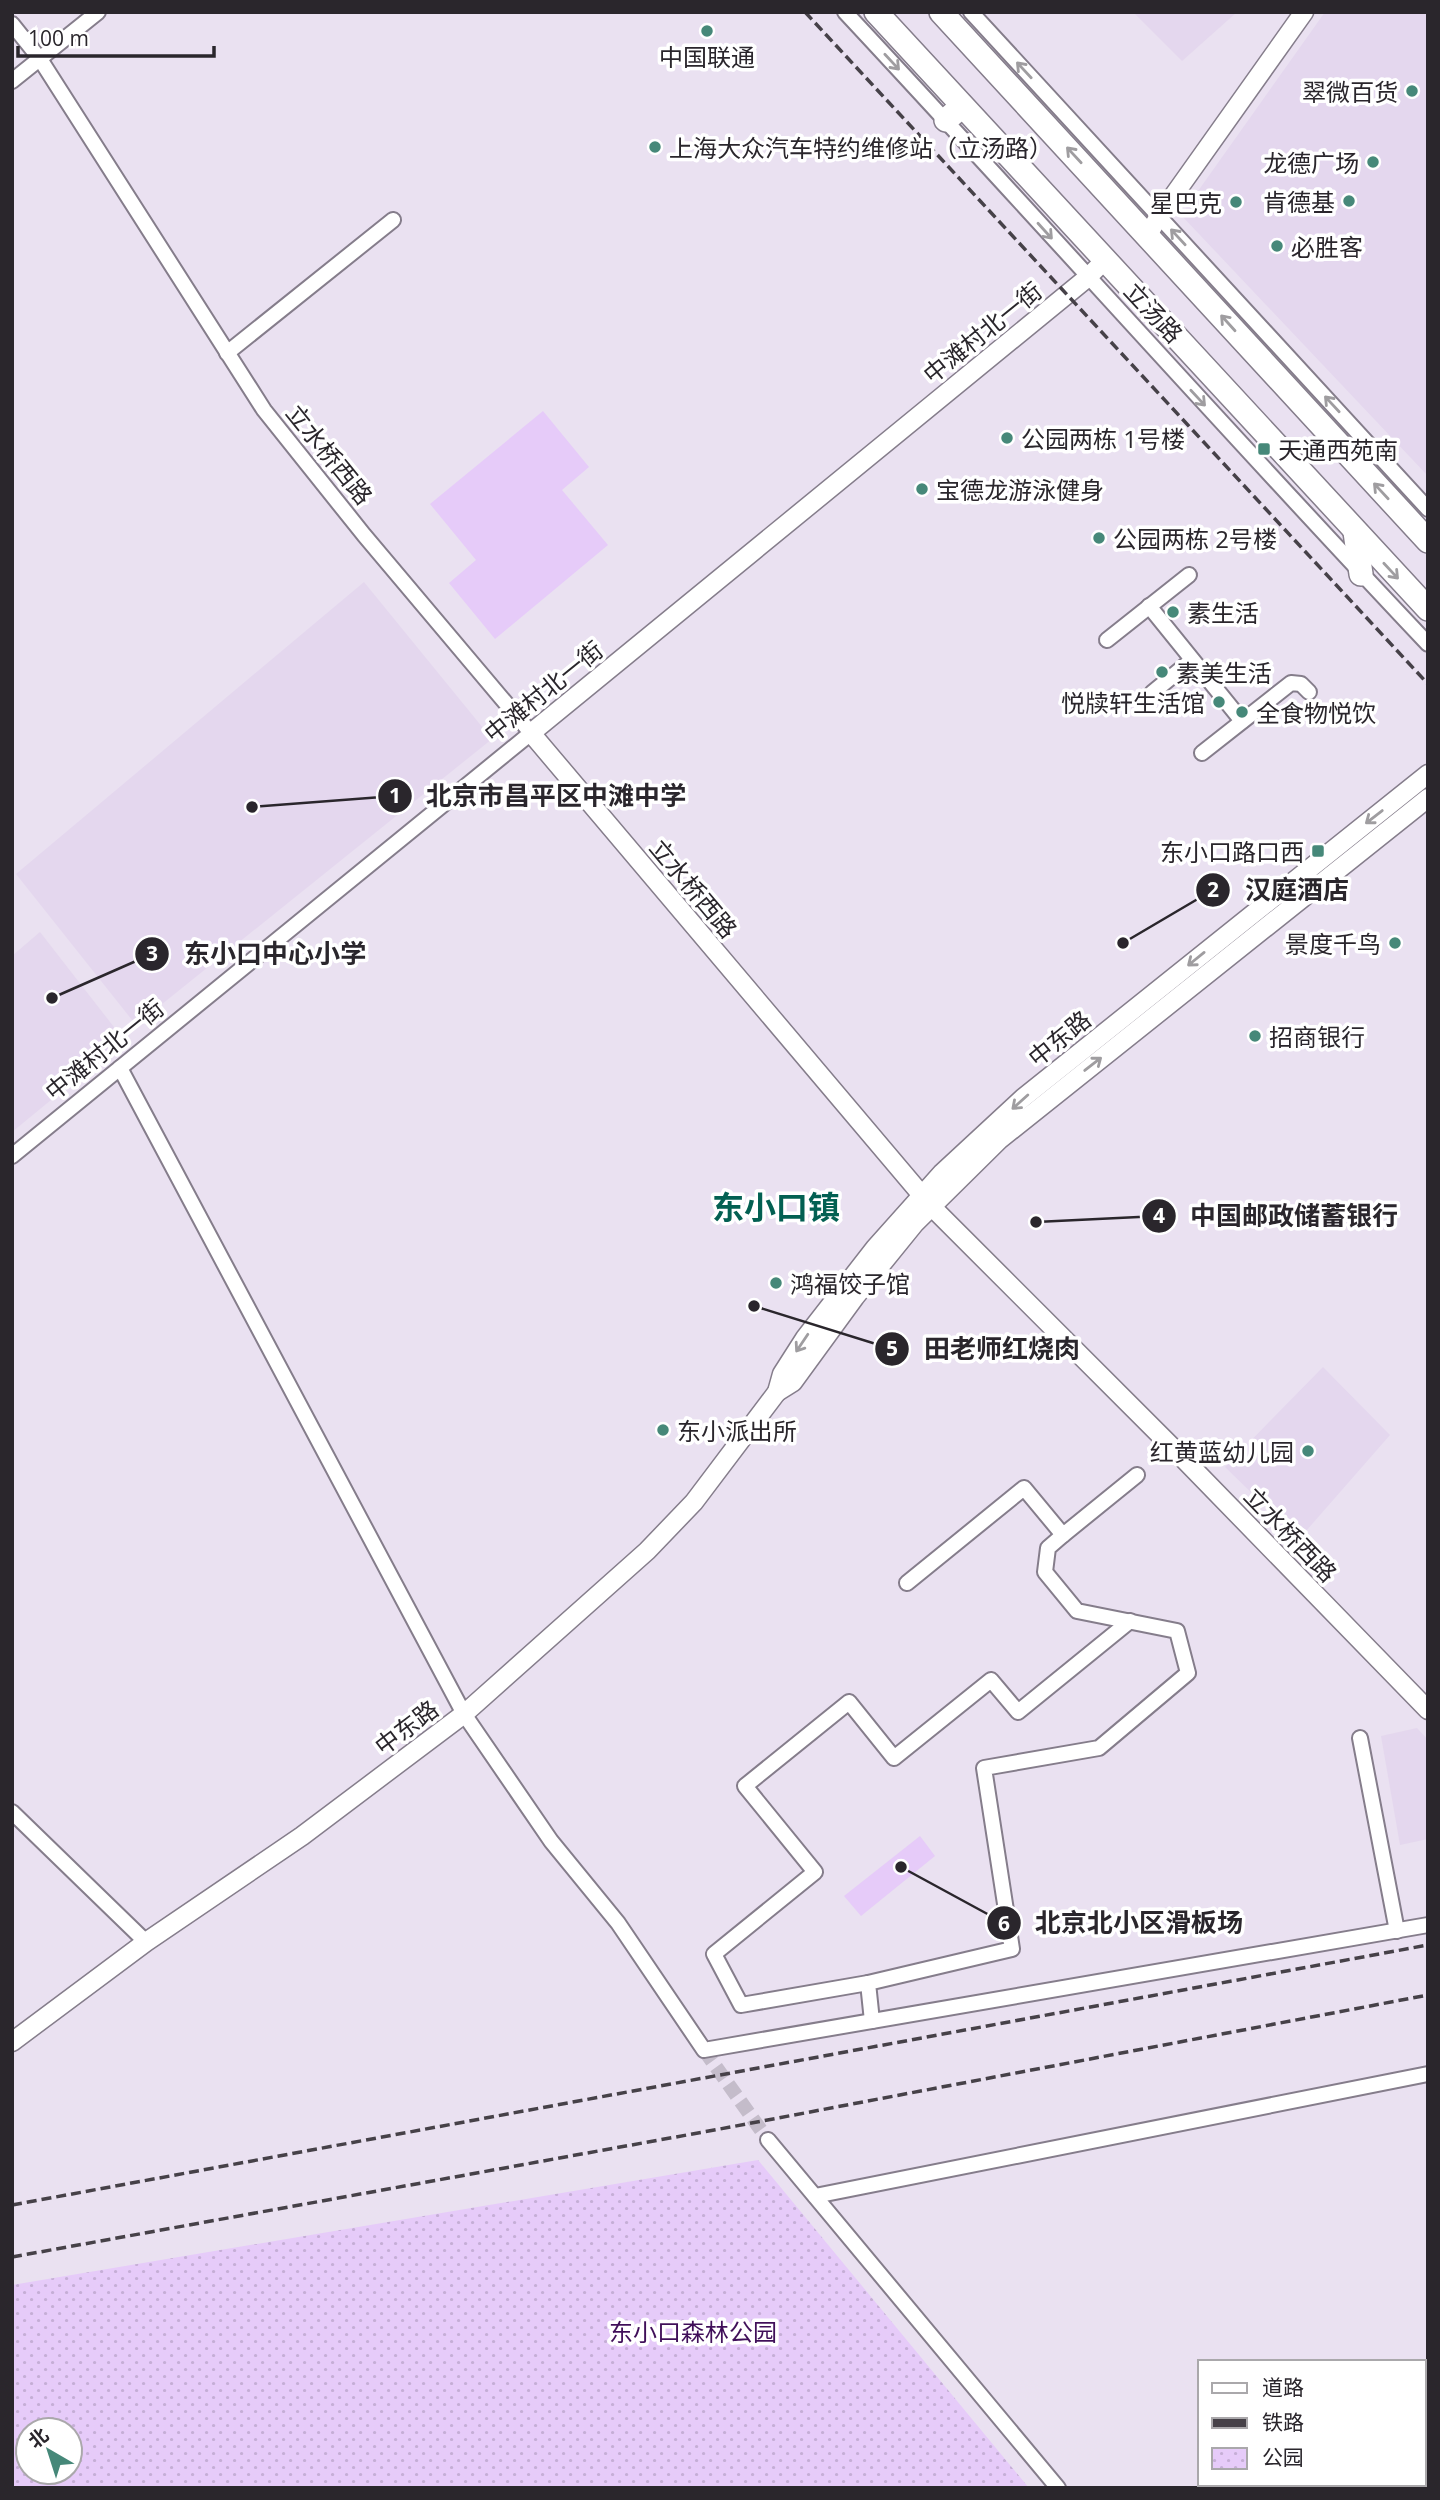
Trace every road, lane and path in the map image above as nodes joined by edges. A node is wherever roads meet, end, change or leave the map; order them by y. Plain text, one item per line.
1 (98, 12) edge
2 (845, 12) edge
3 (876, 12) edge
4 (941, 12) edge
5 (971, 12) edge
6 (1294, 12) edge
7 (1304, 12) edge
8 (12, 24) edge
9 (40, 59) junction
10 (12, 81) edge
11 (954, 113) junction
12 (393, 220) dead end
13 (1153, 220) junction
14 (1104, 261) junction
15 (1087, 278) junction
16 (227, 353) junction
17 (1428, 509) edge
18 (1355, 532) junction
19 (1428, 541) edge
20 (1361, 574) junction
21 (1189, 575) dead end
22 (1149, 607) junction
23 (1428, 609) edge
24 (1107, 640) dead end
25 (1428, 644) edge
26 (1192, 660) junction
27 (1309, 692) dead end
28 (1152, 693) dead end
29 (1242, 721) junction
30 (531, 733) junction
31 (1202, 753) dead end
32 (1428, 774) edge
33 (1428, 798) edge
34 (120, 1068) junction
35 (12, 1156) edge
36 (927, 1200) junction
37 (1137, 1475) dead end
38 (1063, 1535) junction
39 (907, 1583) dead end
40 (1130, 1622) junction
41 (1428, 1710) edge
42 (464, 1714) junction
43 (1360, 1738) dead end
44 (12, 1812) edge
45 (1428, 1925) edge
46 (1397, 1931) junction
47 (146, 1942) junction
48 (868, 1983) junction
49 (872, 2021) junction
50 (12, 2042) edge
51 (1428, 2074) edge
52 (768, 2140) tunnel mouth
53 (815, 2196) junction
54 (1058, 2488) edge

1 - 9 street
2 -> 11 street, 立汤路
3 - 11 main road, 立汤路
13 -> 4 main road, 立汤路
13 -> 5 street, 立汤路
6 - 13 street
7 - 13 street
8 - 9 street, 立水桥西路
9 - 10 street
9 - 16 street, 立水桥西路
11 - 14 main road, 立汤路
11 -> 15 street, 立汤路
12 - 16 street
17 -> 13 street, 立汤路
19 -> 13 main road, 立汤路
14 - 15 street, 中滩村北一街
14 - 18 main road, 立汤路
15 -> 20 street, 立汤路
15 - 30 street, 中滩村北一街
16 - 30 street, 立水桥西路
18 - 20 main road
18 -> 23 main road, 立汤路
20 - 25 street, 立汤路
21 - 22 street
22 - 24 street
22 - 26 street
26 - 28 street
26 - 29 street
27 - 29 street
29 - 31 street
30 - 34 street, 中滩村北一街
30 - 36 street, 立水桥西路
32 -> 36 street, 中东路
36 -> 33 street, 中东路
34 - 35 street, 中滩村北一街
34 - 42 street
36 - 41 street, 立水桥西路
36 - 42 street, 中东路
37 - 38 street
38 - 39 street
38 - 40 street
40 - 48 street
40 - 48 street
42 - 47 street, 中东路
42 - 49 street
43 - 46 street
44 - 47 street
45 - 46 street
46 - 49 street
47 - 50 street, 中东路
48 - 49 street
51 - 53 street
52 - 53 street
53 - 54 street

